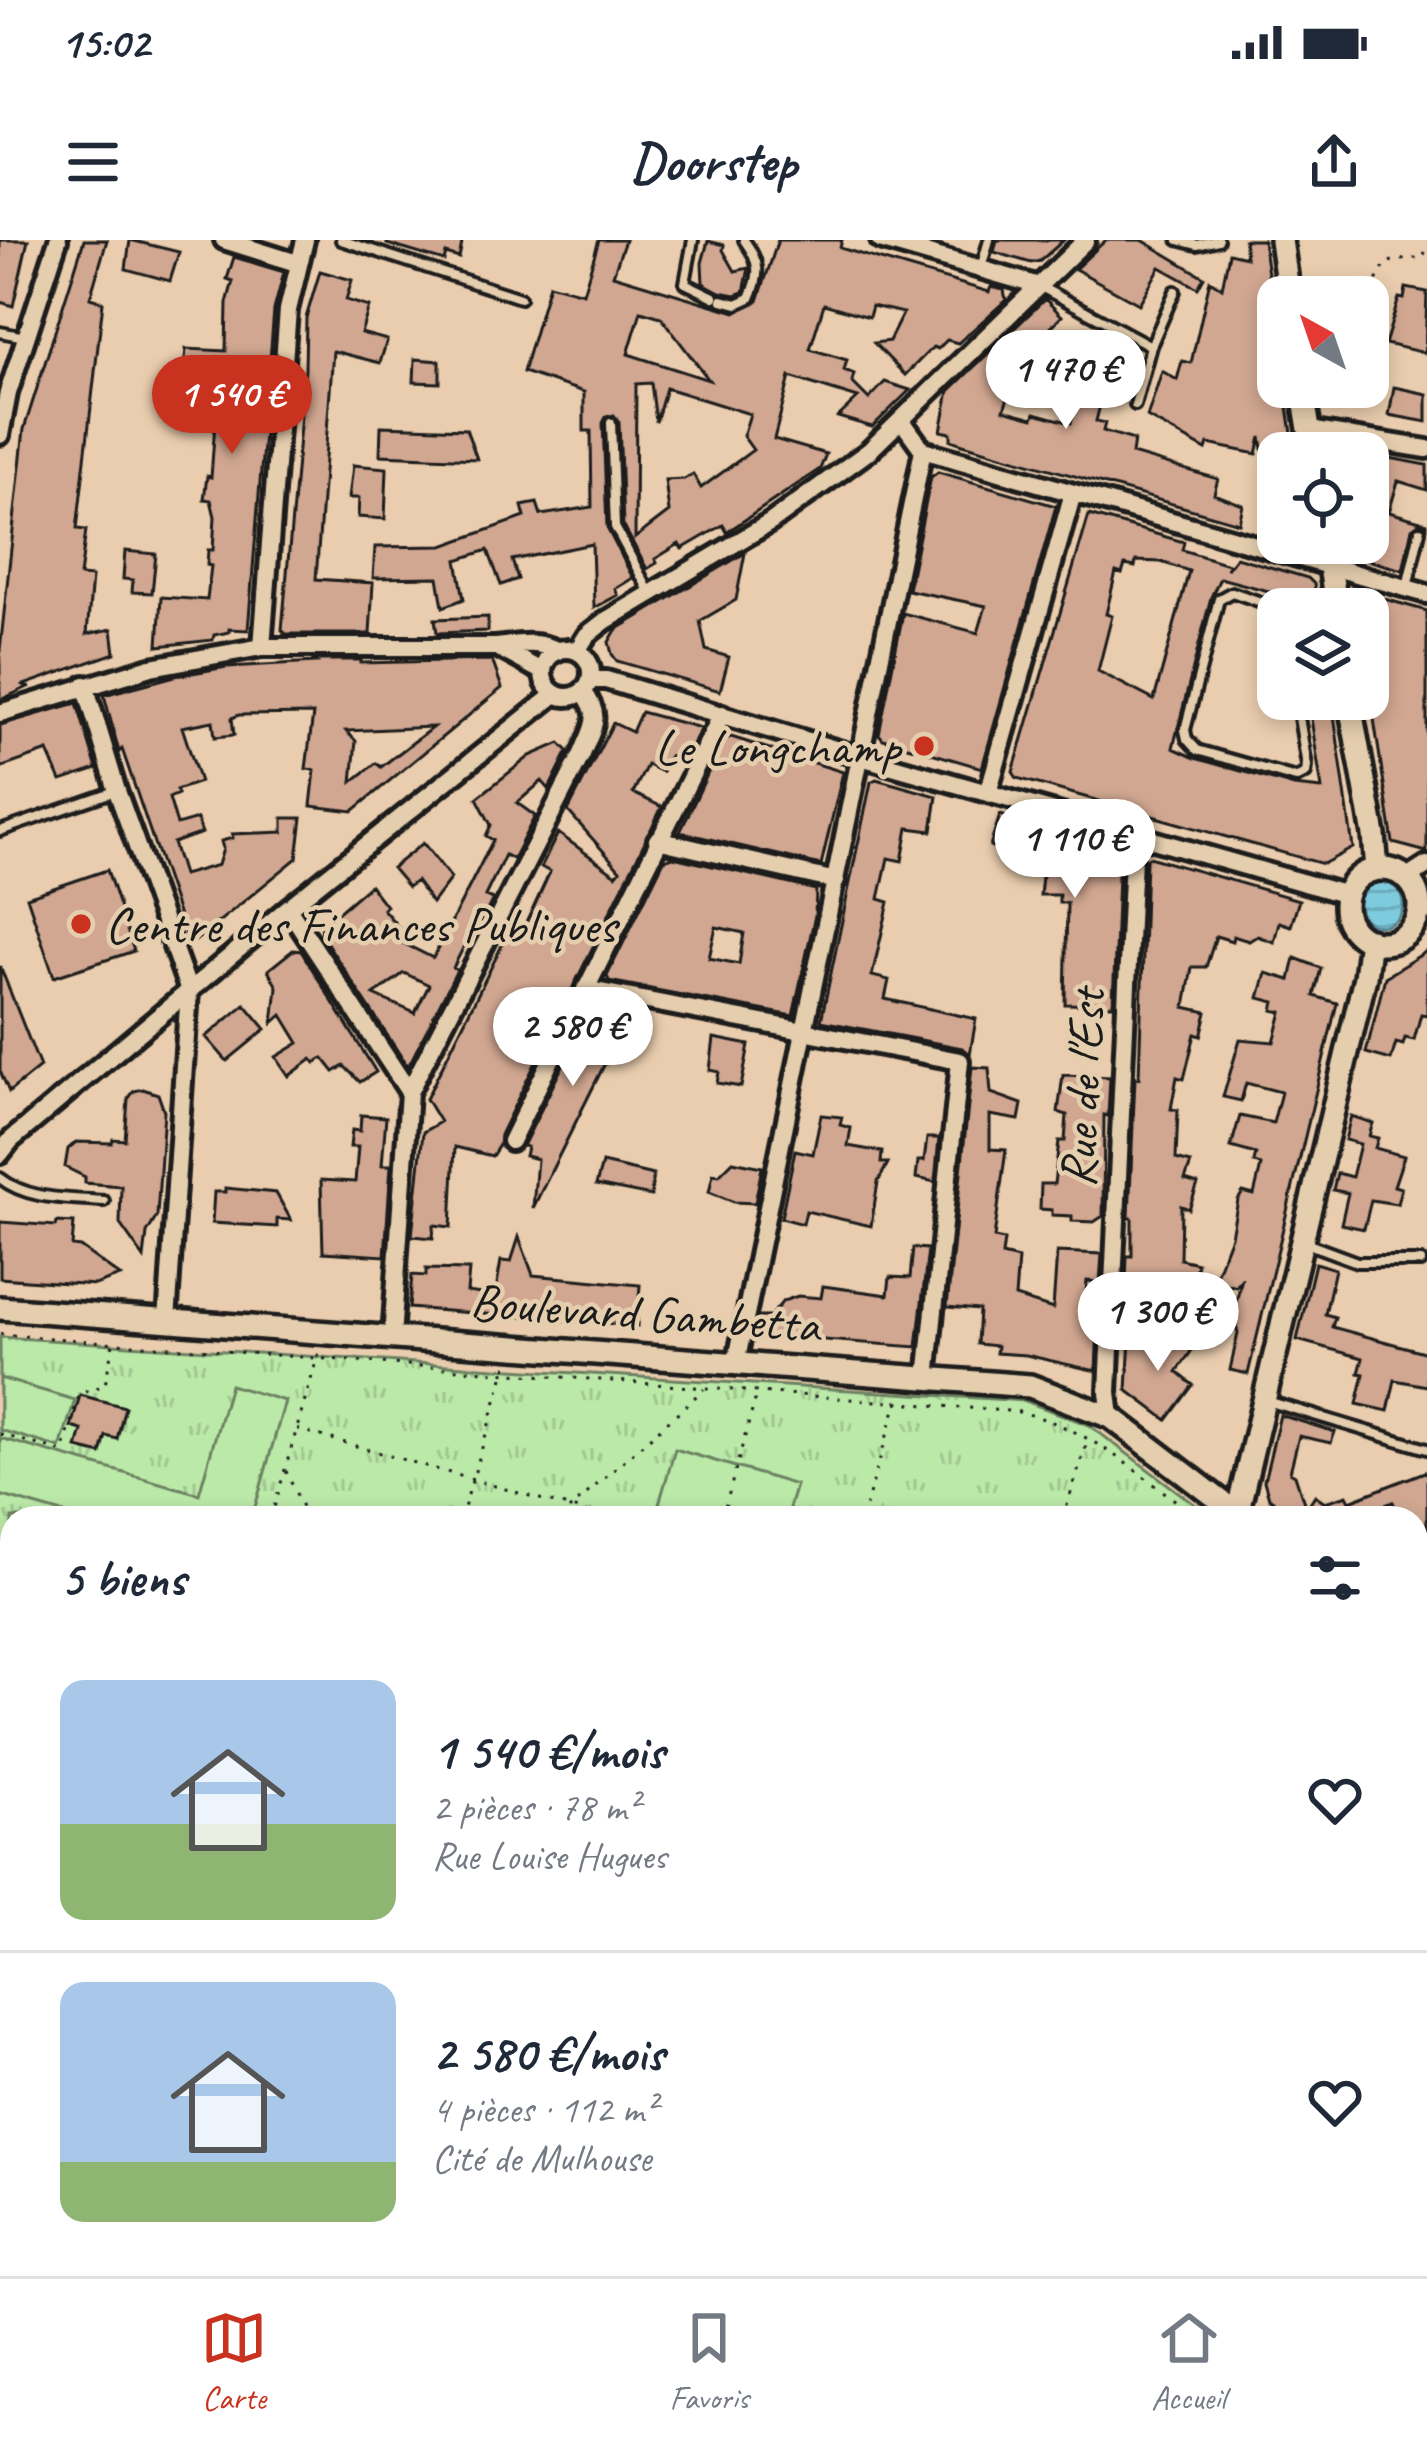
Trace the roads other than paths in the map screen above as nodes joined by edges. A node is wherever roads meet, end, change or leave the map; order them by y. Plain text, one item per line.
1 (58, 240) edge
2 (224, 240) edge
3 (305, 240) edge
4 (341, 240) edge
5 (693, 240) edge
6 (744, 240) edge
7 (880, 240) edge
8 (988, 240) edge
9 (1086, 240) edge
10 (1178, 240) edge
11 (1218, 240) edge
12 (1282, 240) edge
13 (298, 263) junction
14 (981, 269) junction
15 (1286, 276) edge
16 (1039, 286) junction
17 (1175, 291) dead end
18 (520, 298) dead end
19 (0, 332) edge
20 (26, 337) junction
21 (1151, 346) junction
22 (1136, 405) dead end
23 (902, 421) junction
24 (611, 423) dead end
25 (0, 435) edge
26 (1389, 446) edge
27 (1427, 449) edge
28 (922, 450) junction
29 (1073, 493) junction
30 (1420, 531) dead end
31 (1330, 566) junction
32 (1334, 588) edge
33 (1406, 589) junction
34 (651, 594) junction
35 (1427, 594) edge
36 (1257, 601) edge
37 (262, 647) junction
38 (496, 647) junction
39 (567, 651) junction
40 (543, 672) junction
41 (85, 685) junction
42 (587, 686) junction
43 (555, 694) junction
44 (0, 713) edge
45 (722, 714) junction
46 (1301, 720) edge
47 (1353, 720) edge
48 (861, 757) junction
49 (117, 790) junction
50 (988, 793) junction
51 (0, 831) edge
52 (1134, 835) junction
53 (657, 840) junction
54 (1427, 865) edge
55 (1376, 869) junction
56 (1407, 878) junction
57 (836, 881) junction
58 (1347, 895) junction
59 (288, 908) junction
60 (1423, 909) edge
61 (1370, 940) junction
62 (585, 989) junction
63 (189, 991) junction
64 (804, 1032) junction
65 (409, 1092) junction
66 (4, 1141) edge
67 (511, 1141) dead end
68 (0, 1178) edge
69 (104, 1201) dead end
70 (1301, 1241) junction
71 (1421, 1262) dead end
72 (0, 1309) edge
73 (167, 1321) junction
74 (392, 1338) junction
75 (736, 1364) junction
76 (917, 1378) junction
77 (1263, 1400) junction
78 (1111, 1417) junction
79 (1427, 1449) edge
80 (1225, 1506) edge
81 (1240, 1506) edge

1 - 20 street
2 - 13 street
3 - 13 street
4 - 18 lane
5 - 6 lane
7 - 14 street
8 - 14 lane
9 - 16 street
10 - 11 lane
12 - 15 main road
13 - 37 street
14 - 16 street
16 - 21 lane
16 - 23 street
17 - 21 lane
19 - 20 lane
20 - 25 street
21 - 22 lane
23 - 28 street
23 - 34 street
24 - 34 lane
26 - 27 street
28 - 29 street
28 - 48 street
29 - 31 street
29 - 50 street
30 - 33 lane
31 - 32 main road
31 - 33 street
33 - 35 street
34 - 39 street
36 - 46 lane
37 - 38 street
37 - 41 street
38 - 39 street
38 - 40 street
39 - 40 street
39 - 42 street
40 - 43 street
41 - 44 street
41 - 49 street
42 - 43 street
42 - 45 street
42 - 65 street
43 - 59 street
45 - 48 street
45 - 53 street
47 - 55 main road
48 - 50 street
48 - 57 street
49 - 51 lane
49 - 63 street
50 - 52 street
52 - 58 street
52 - 78 street, Rue de l'Est
53 - 57 street
53 - 62 street
54 - 56 street
55 - 56 main road
55 - 58 main road
56 - 60 main road
57 - 64 street
58 - 61 main road
59 - 63 street
59 - 65 street
60 - 61 main road
61 - 70 main road
62 - 64 street
62 - 67 street
63 - 66 street
63 - 73 street
64 - 75 street
64 - 76 street
65 - 74 street
68 - 69 lane
70 - 71 lane
70 - 77 main road
72 - 73 main road, Boulevard Gambetta
73 - 74 main road, Boulevard Gambetta
74 - 75 main road, Boulevard Gambetta
75 - 76 main road, Boulevard Gambetta
76 - 78 main road, Boulevard Gambetta
77 - 79 lane
77 - 81 main road
78 - 80 main road, Boulevard Gambetta

